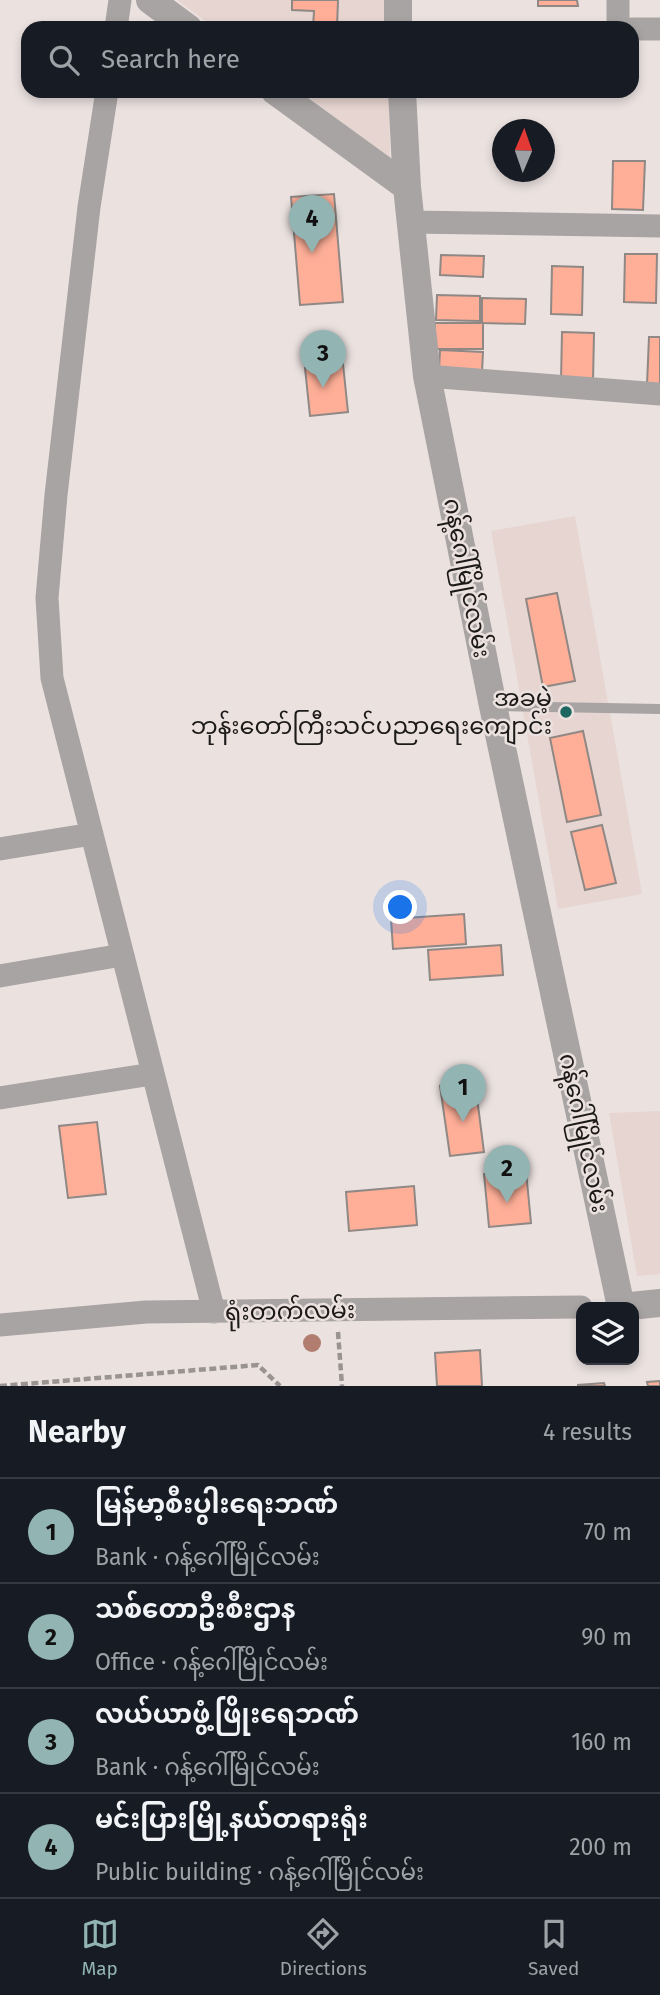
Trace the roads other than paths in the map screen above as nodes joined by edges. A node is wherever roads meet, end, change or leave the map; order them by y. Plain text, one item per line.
1 (120, 0) edge
2 (150, 0) edge
3 (398, 0) edge
4 (618, 0) edge
5 (117, 21) edge
6 (178, 21) edge
7 (398, 21) edge
8 (618, 21) edge
9 (639, 29) edge
10 (660, 29) edge
11 (106, 98) edge
12 (285, 98) edge
13 (402, 98) edge
14 (407, 187) junction
15 (410, 222) junction
16 (660, 226) edge
17 (427, 376) junction
18 (660, 394) edge
19 (493, 706) junction
20 (660, 709) edge
21 (92, 834) junction
22 (0, 849) edge
23 (122, 955) junction
24 (0, 976) edge
25 (152, 1074) junction
26 (0, 1098) edge
27 (620, 1302) edge
28 (660, 1303) edge
29 (639, 1305) edge
30 (576, 1307) edge
31 (214, 1312) junction
32 (0, 1325) edge

1 - 5 street
2 - 6 street
3 - 7 street
4 - 8 street
9 - 10 street
11 - 21 street
12 - 14 street
13 - 14 street, ဂန့်ဂေါ်မြိုင်လမ်း
14 - 15 street, ဂန့်ဂေါ်မြိုင်လမ်း
15 - 16 street
15 - 17 street, ဂန့်ဂေါ်မြိုင်လမ်း
17 - 18 street
17 - 19 street, ဂန့်ဂေါ်မြိုင်လမ်း
19 - 20 lane
19 - 27 street, ဂန့်ဂေါ်မြိုင်လမ်း
21 - 22 street
21 - 23 street
23 - 24 street
23 - 25 street
25 - 26 street
25 - 31 street
28 - 29 street
30 - 31 street, ရုံးတက်လမ်း
31 - 32 street, ရုံးတက်လမ်း

